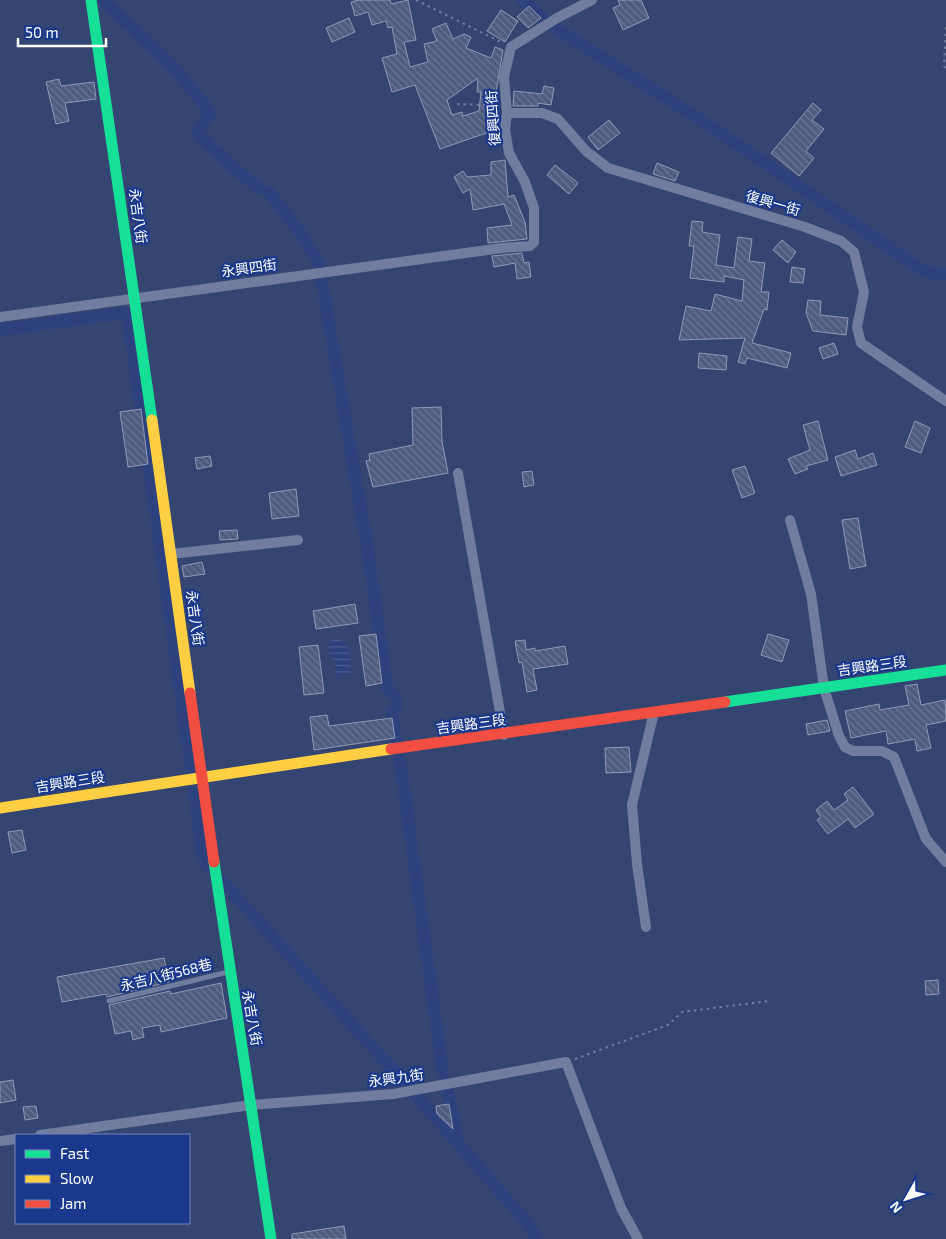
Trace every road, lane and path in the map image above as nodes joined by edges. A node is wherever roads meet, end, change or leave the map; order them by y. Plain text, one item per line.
1 (91, 0) edge
2 (416, 0) edge
3 (592, 0) edge
4 (946, 27) edge
5 (511, 47) junction
6 (946, 69) edge
7 (457, 104) dead end
8 (507, 113) junction
9 (502, 248) joint
10 (135, 298) junction
11 (0, 317) edge
12 (946, 402) edge
13 (458, 473) dead end
14 (790, 520) dead end
15 (298, 540) dead end
16 (171, 554) junction
17 (946, 670) edge
18 (824, 688) junction
19 (654, 712) junction
20 (504, 735) junction
21 (201, 776) junction
22 (0, 808) edge
23 (946, 862) edge
24 (646, 927) dead end
25 (229, 972) junction
26 (109, 1001) dead end
27 (769, 1001) dead end
28 (566, 1062) junction
29 (251, 1105) junction
30 (47, 1134) edge
31 (15, 1139) edge
32 (0, 1141) edge
33 (271, 1239) edge
34 (638, 1239) edge

1 - 10 street, 永吉八街
2 - 5 path
3 - 5 street
4 - 6 path
5 - 8 street, 復興四街
7 - 8 path
8 - 9 street, 復興四街
8 - 12 street, 復興一街
9 - 10 street, 永興四街
10 - 11 street, 永興四街
10 - 16 street, 永吉八街
13 - 20 street
14 - 18 street
15 - 16 street
16 - 21 street, 永吉八街
17 - 18 street, 吉興路三段
18 - 19 street, 吉興路三段
18 - 23 street
19 - 20 street, 吉興路三段
19 - 24 street
20 - 21 street, 吉興路三段
21 - 22 street, 吉興路三段
21 - 25 street, 永吉八街
25 - 26 lane, 永吉八街568巷
25 - 29 street, 永吉八街
27 - 28 path
28 - 29 street, 永興九街
28 - 34 street
29 - 30 street, 永興九街
29 - 33 street, 永吉八街
31 - 32 street

